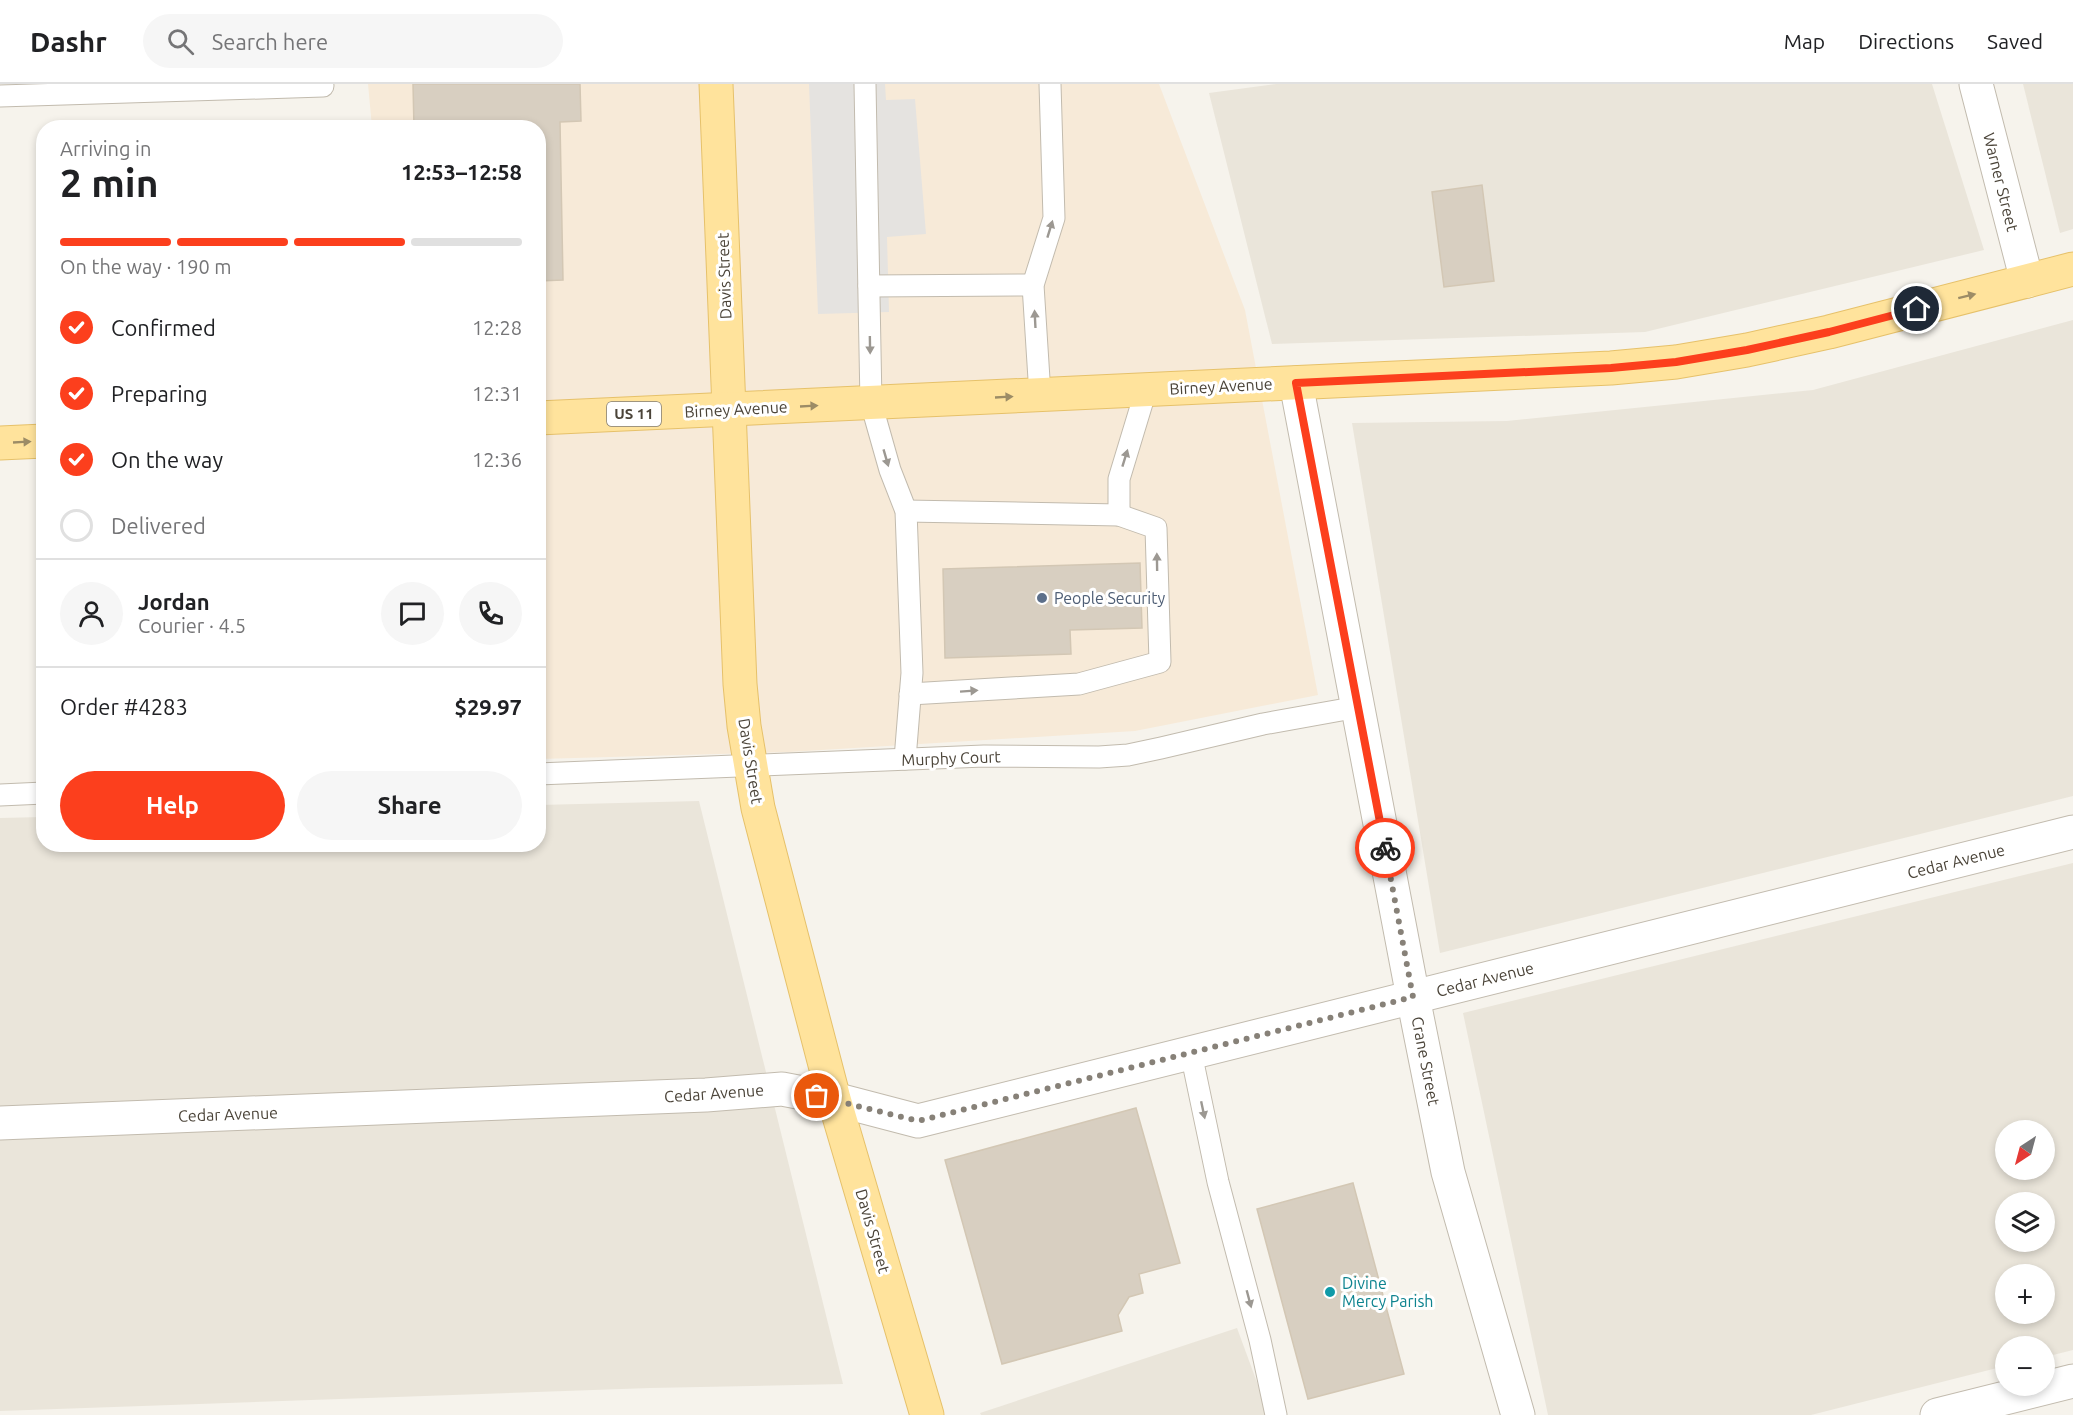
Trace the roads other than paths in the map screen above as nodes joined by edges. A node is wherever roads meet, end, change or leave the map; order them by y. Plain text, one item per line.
1 (716, 84) edge
2 (865, 84) edge
3 (1050, 84) edge
4 (1976, 84) edge
5 (322, 86) dead end
6 (0, 96) edge
7 (2073, 269) edge
8 (2027, 281) junction
9 (1033, 285) junction
10 (869, 286) junction
11 (1296, 383) junction
12 (1146, 390) junction
13 (1040, 395) junction
14 (871, 403) junction
15 (730, 410) junction
16 (546, 418) edge
17 (36, 441) edge
18 (0, 443) edge
19 (906, 511) junction
20 (1119, 515) junction
21 (910, 694) junction
22 (1358, 707) junction
23 (905, 759) junction
24 (750, 766) junction
25 (546, 774) edge
26 (36, 794) edge
27 (0, 795) edge
28 (2073, 832) edge
29 (1413, 997) junction
30 (1191, 1053) junction
31 (834, 1099) junction
32 (0, 1123) edge
33 (2073, 1381) edge
34 (927, 1415) edge
35 (1276, 1415) edge
36 (1518, 1415) edge
37 (1937, 1415) edge

1 - 15 main road, Davis Street
2 - 10 lane
9 -> 3 lane
4 - 8 street, Warner Street
5 - 6 lane
7 - 8 main road, Birney Avenue / US 11
11 -> 8 main road, Birney Avenue / US 11
9 - 10 lane
13 -> 9 lane
10 -> 14 lane
11 - 12 main road, Birney Avenue / US 11
11 - 22 street, Crane Street
12 - 13 main road, Birney Avenue / US 11
20 -> 12 lane
14 -> 13 main road, Birney Avenue / US 11
15 -> 14 main road, Birney Avenue / US 11
14 -> 19 lane
15 - 16 main road, Birney Avenue / US 11
15 - 24 main road, Davis Street
18 -> 17 main road
19 - 20 lane
19 - 21 lane
21 -> 20 lane
21 - 23 lane
22 - 23 lane, Murphy Court
22 - 29 street, Crane Street
23 - 24 lane, Murphy Court
24 - 25 lane, Murphy Court
24 - 31 main road, Davis Street
26 - 27 lane
28 - 29 street, Cedar Avenue
29 - 30 street, Cedar Avenue
29 - 36 street, Crane Street
30 - 31 street, Cedar Avenue
30 -> 35 lane
31 - 32 street, Cedar Avenue
31 - 34 main road, Davis Street
33 - 37 street

